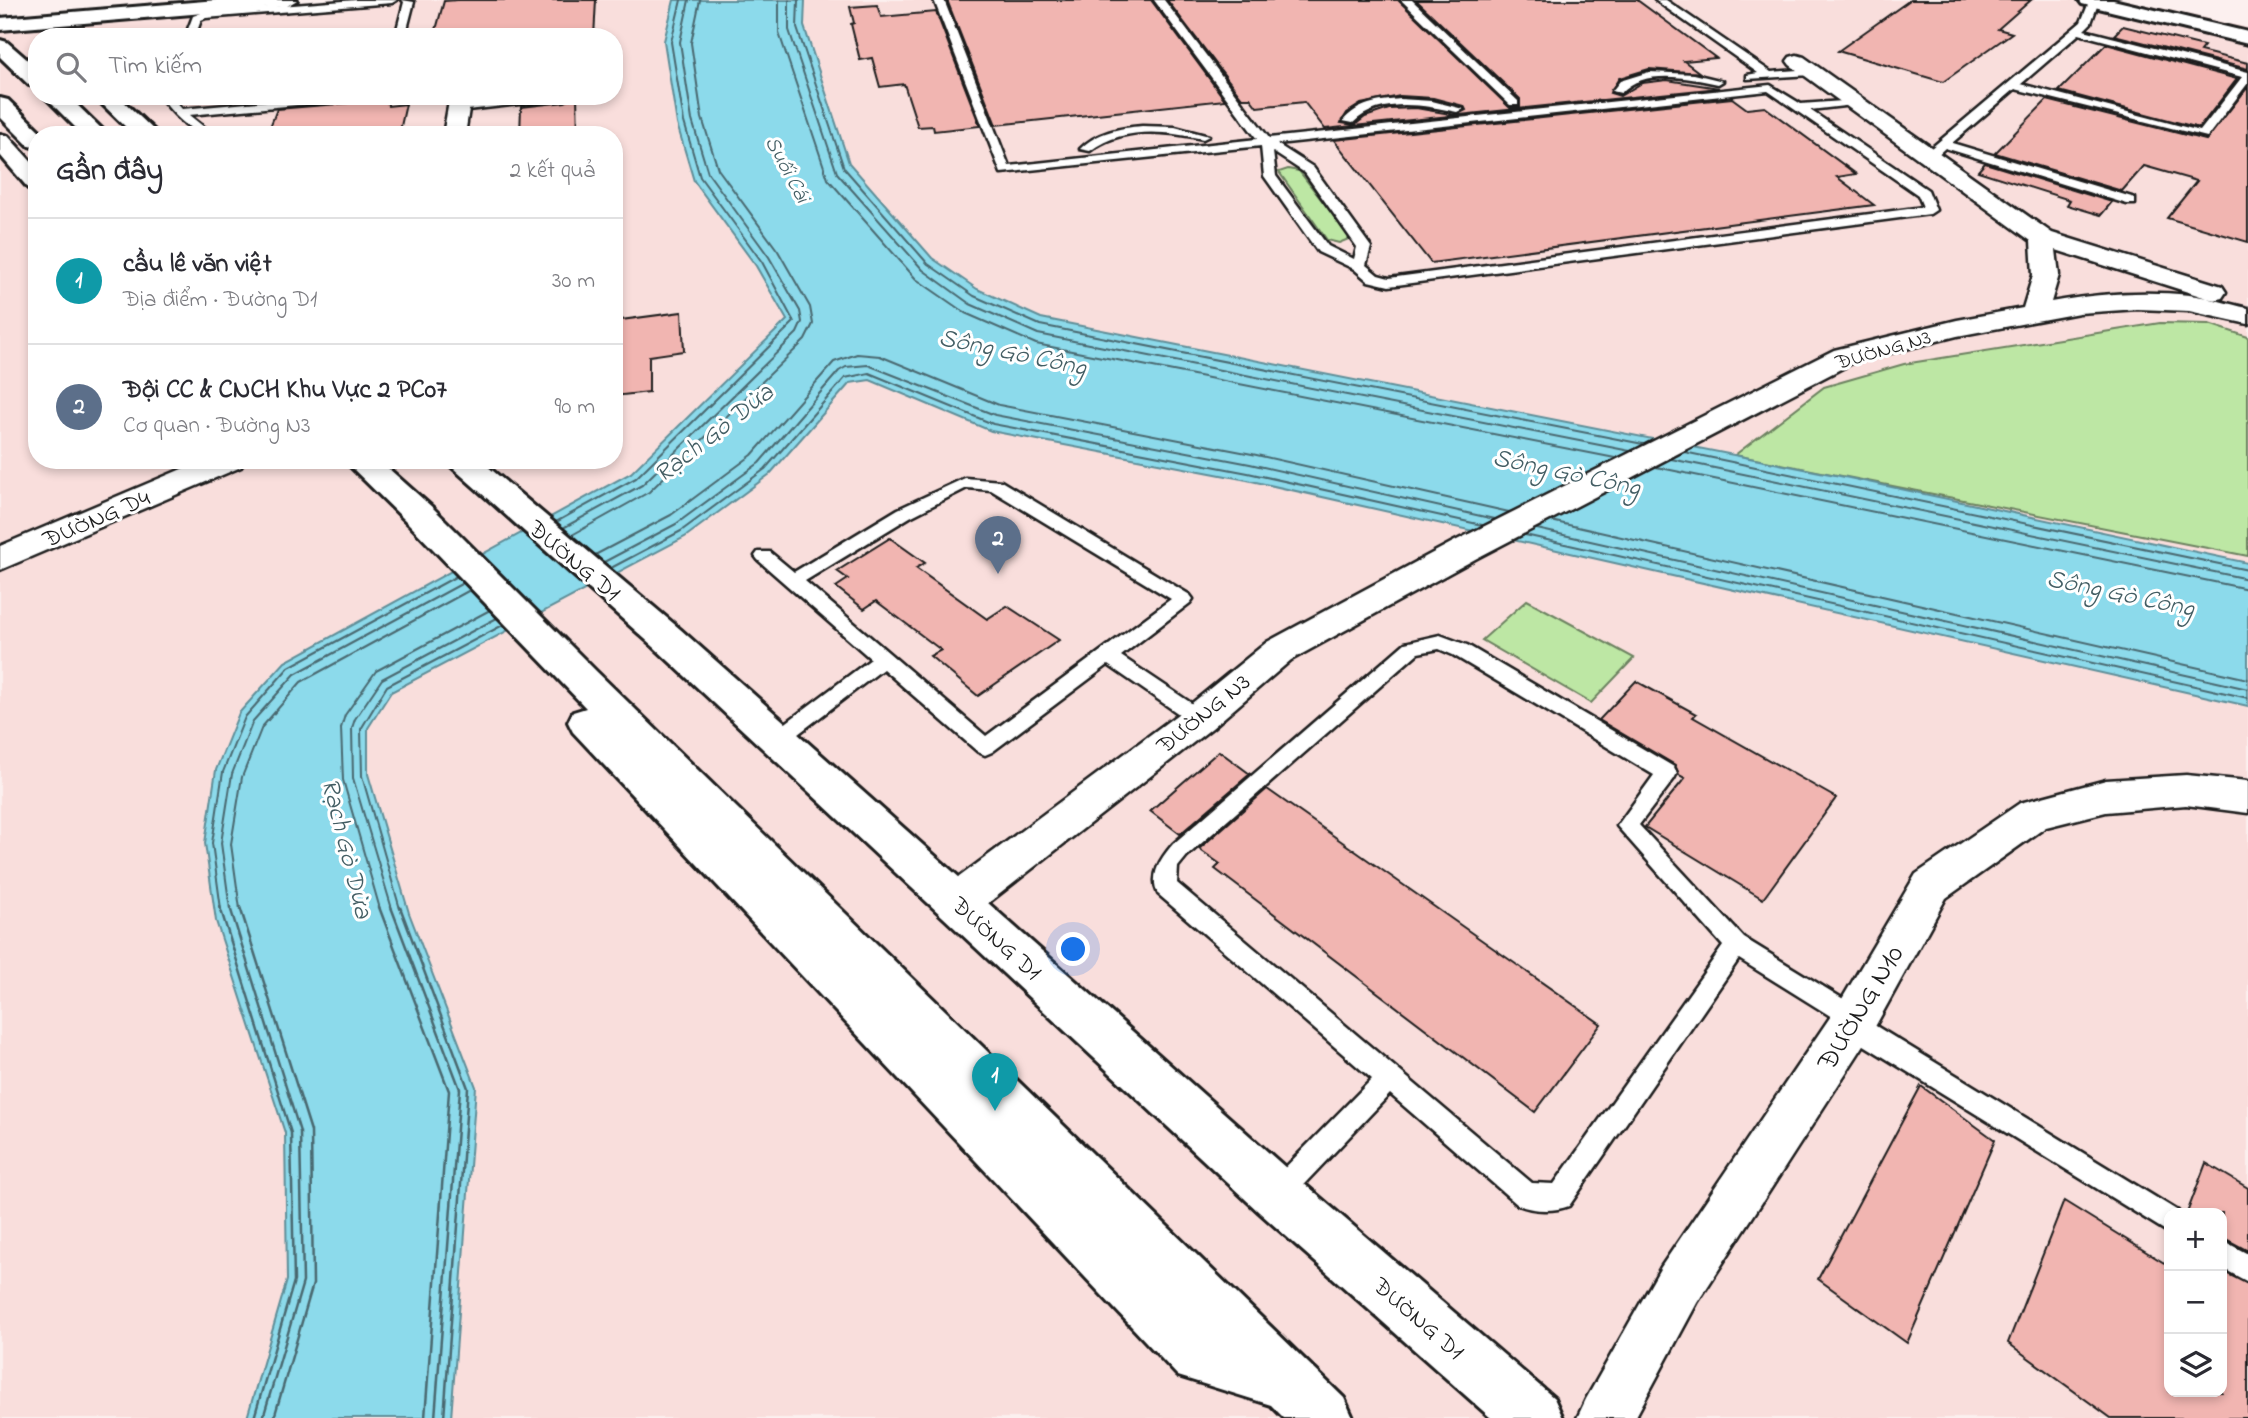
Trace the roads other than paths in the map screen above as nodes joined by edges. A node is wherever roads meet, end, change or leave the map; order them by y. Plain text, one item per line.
1 (156, 0) edge
2 (287, 0) edge
3 (392, 0) edge
4 (407, 0) edge
5 (939, 0) edge
6 (1159, 0) edge
7 (1406, 0) edge
8 (1660, 0) edge
9 (2091, 1) edge
10 (0, 13) edge
11 (0, 24) edge
12 (193, 28) edge
13 (402, 28) edge
14 (2077, 31) junction
15 (2248, 38) edge
16 (7, 44) edge
17 (1804, 66) joint
18 (28, 69) edge
19 (2248, 75) edge
20 (1769, 82) junction
21 (2014, 85) junction
22 (1853, 102) junction
23 (1514, 103) junction
24 (0, 105) edge
25 (65, 105) edge
26 (115, 105) edge
27 (172, 105) edge
28 (265, 105) edge
29 (459, 105) edge
30 (1797, 108) junction
31 (179, 113) junction
32 (87, 126) edge
33 (138, 126) edge
34 (196, 126) edge
35 (456, 126) edge
36 (1256, 131) junction
37 (28, 132) edge
38 (0, 141) edge
39 (1266, 142) junction
40 (1936, 151) junction
41 (1003, 164) junction
42 (28, 173) edge
43 (2131, 201) dead end
44 (2043, 238) junction
45 (1364, 247) junction
46 (1323, 249) junction
47 (1359, 266) junction
48 (2248, 305) edge
49 (2035, 312) junction
50 (2248, 316) edge
51 (209, 469) edge
52 (370, 469) edge
53 (470, 469) edge
54 (764, 556) dead end
55 (0, 559) edge
56 (792, 581) junction
57 (1108, 656) junction
58 (882, 660) junction
59 (1199, 718) junction
60 (778, 739) junction
61 (2248, 797) edge
62 (958, 902) junction
63 (1736, 945) junction
64 (1853, 1021) junction
65 (1389, 1078) junction
66 (1277, 1194) junction
67 (2164, 1217) edge
68 (2227, 1256) edge
69 (2248, 1269) edge
70 (1306, 1400) edge
71 (1534, 1418) edge
72 (1605, 1418) edge

1 - 10 main road
2 - 11 main road
3 - 12 lane
4 - 13 lane
5 - 41 lane
6 - 36 lane
7 - 23 lane
8 - 20 lane
9 - 14 lane
9 - 15 main road
14 - 19 lane
14 - 21 lane
16 - 18 main road
17 - 20 lane
17 - 22 street
19 - 21 lane
20 - 23 lane
20 - 30 lane
20 - 39 lane
21 - 40 lane
22 - 30 lane
22 - 40 street
23 - 36 lane
24 - 37 main road
25 - 32 main road
26 - 33 main road
27 - 31 lane
28 - 31 lane
29 - 35 street
30 - 47 lane
31 - 34 lane
36 - 39 lane
36 - 41 lane
38 - 42 main road
39 - 41 lane
39 - 45 lane
39 - 46 lane
40 - 43 lane
40 - 44 street
44 - 48 street
44 - 49 street
45 - 46 lane
45 - 47 lane
46 - 47 lane
49 - 50 street, ĐƯỜNG N3
49 - 59 street, ĐƯỜNG N3
51 - 55 street, ĐƯỜNG D4
52 - 70 main road
53 - 60 main road, ĐƯỜNG D1
54 - 56 lane
56 - 57 lane
56 - 58 lane
57 - 58 lane
57 - 59 lane
58 - 60 lane
59 - 62 street, ĐƯỜNG N3
60 - 62 main road, ĐƯỜNG D1
61 - 64 street, ĐƯỜNG N10
62 - 66 main road, ĐƯỜNG D1
63 - 64 lane
63 - 65 lane
63 - 65 lane
64 - 67 lane
64 - 72 street, ĐƯỜNG N10
65 - 66 lane
66 - 71 main road, ĐƯỜNG D1
68 - 69 lane

